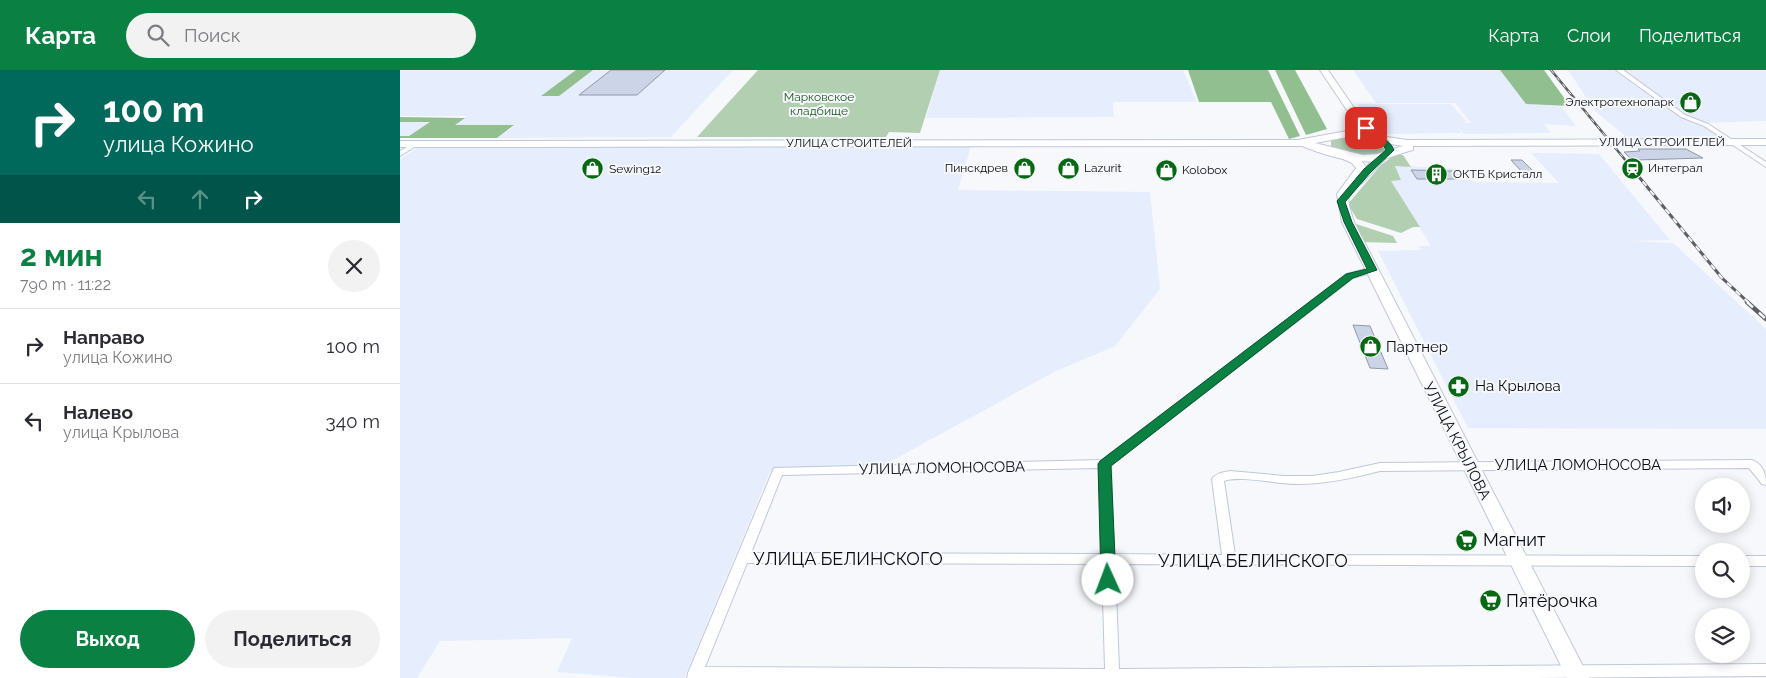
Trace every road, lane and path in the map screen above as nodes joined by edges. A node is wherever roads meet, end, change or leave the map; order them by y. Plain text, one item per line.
1 (1324, 70) edge
2 (1619, 70) edge
3 (1360, 123) junction
4 (1336, 136) junction
5 (1379, 139) junction
6 (1733, 142) junction
7 (1298, 143) junction
8 (1764, 143) edge
9 (400, 144) edge
10 (416, 144) junction
11 (1558, 144) junction
12 (1386, 153) junction
13 (400, 154) edge
14 (1339, 154) junction
15 (1766, 165) edge
16 (1341, 201) junction
17 (1372, 270) junction
18 (1105, 464) junction
19 (1470, 466) junction
20 (1766, 480) edge
21 (742, 558) junction
22 (1229, 560) junction
23 (1107, 561) junction
24 (1750, 561) edge
25 (1766, 561) edge
26 (1519, 562) junction
27 (1695, 562) edge
28 (1766, 670) edge
29 (1576, 675) edge
30 (694, 676) edge
31 (1112, 676) edge

1 - 3 main road
2 - 6 street
3 - 4 main road
3 - 5 main road
4 - 5 main road, УЛИЦА СТРОИТЕЛЕЙ
4 - 7 main road, УЛИЦА СТРОИТЕЛЕЙ
4 - 14 main road
5 - 11 main road, УЛИЦА СТРОИТЕЛЕЙ
5 - 12 main road
6 - 8 main road, УЛИЦА СТРОИТЕЛЕЙ
6 - 11 main road, УЛИЦА СТРОИТЕЛЕЙ
6 - 15 street
7 - 10 main road, УЛИЦА СТРОИТЕЛЕЙ
7 - 14 main road, УЛИЦА СТРОИТЕЛЕЙ
9 - 10 main road, УЛИЦА СТРОИТЕЛЕЙ
10 - 13 street
11 - 12 main road, УЛИЦА СТРОИТЕЛЕЙ
12 - 14 main road, УЛИЦА СТРОИТЕЛЕЙ
12 - 16 main road
14 - 16 main road
16 - 17 main road, УЛИЦА КРЫЛОВА
17 - 18 street
17 - 19 main road, УЛИЦА КРЫЛОВА
18 - 21 street, УЛИЦА ЛОМОНОСОВА
18 - 23 street
19 - 20 street, УЛИЦА ЛОМОНОСОВА
19 - 22 street, УЛИЦА ЛОМОНОСОВА
19 - 26 main road, УЛИЦА КРЫЛОВА
21 - 23 street, УЛИЦА БЕЛИНСКОГО
21 - 30 street
22 - 23 street, УЛИЦА БЕЛИНСКОГО
22 - 26 street, УЛИЦА БЕЛИНСКОГО
23 - 31 street
24 - 25 street
26 - 27 street, УЛИЦА БЕЛИНСКОГО
26 - 29 main road, УЛИЦА КРЫЛОВА
28 - 29 street
29 - 31 street
30 - 31 street

